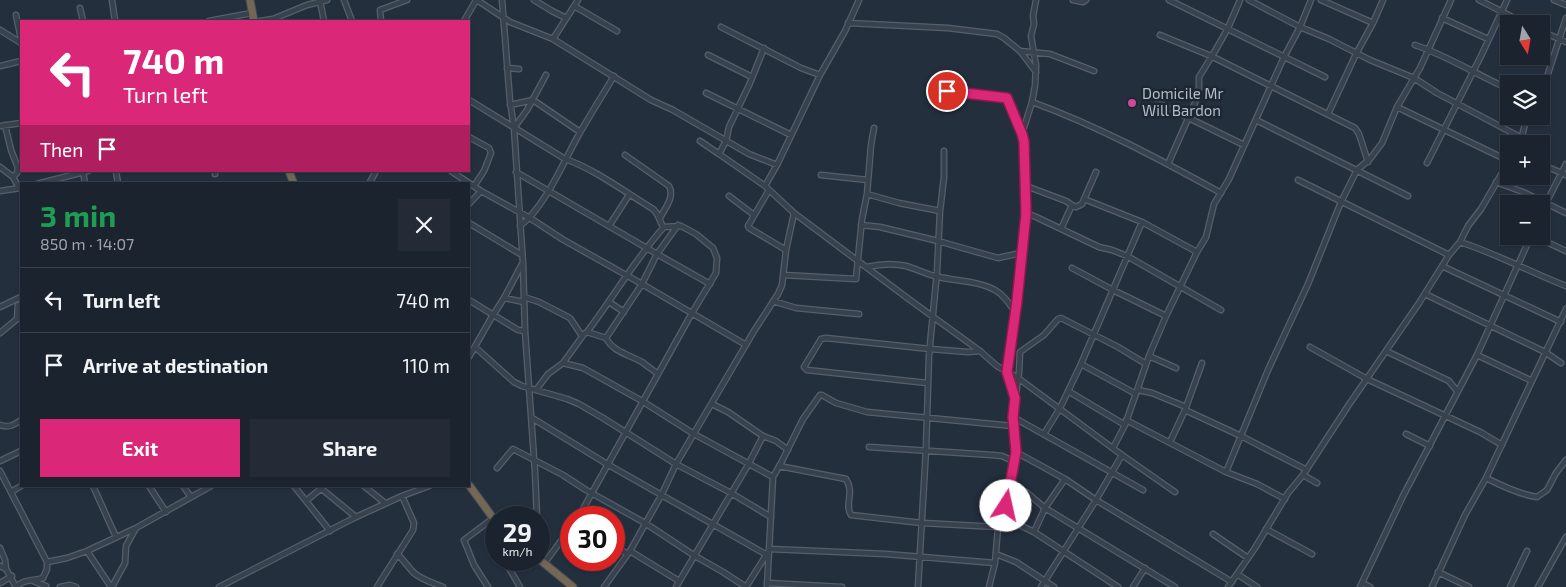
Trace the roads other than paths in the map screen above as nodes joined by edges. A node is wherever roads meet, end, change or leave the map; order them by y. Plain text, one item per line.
1 (112, 0) edge
2 (250, 0) edge
3 (326, 0) edge
4 (344, 0) edge
5 (407, 0) edge
6 (502, 0) edge
7 (534, 0) edge
8 (578, 0) edge
9 (860, 0) edge
10 (1036, 0) edge
11 (1073, 0) edge
12 (1086, 0) edge
13 (1169, 0) edge
14 (1240, 0) edge
15 (1250, 0) edge
16 (1311, 0) edge
17 (1321, 0) edge
18 (1382, 0) edge
19 (1451, 0) edge
20 (1479, 0) edge
21 (1507, 0) edge
22 (1554, 0) edge
23 (320, 1) edge
24 (1566, 4) edge
25 (574, 6) junction
26 (80, 8) dead end
27 (1501, 12) junction
28 (252, 13) junction
29 (16, 15) dead end
30 (1507, 15) edge
31 (503, 18) junction
32 (566, 18) junction
33 (1442, 18) junction
34 (1566, 18) edge
35 (83, 20) edge
36 (115, 20) edge
37 (214, 20) edge
38 (254, 20) edge
39 (266, 20) edge
40 (324, 20) edge
41 (352, 20) edge
42 (381, 20) edge
43 (465, 20) edge
44 (848, 23) junction
45 (1373, 23) junction
46 (721, 27) dead end
47 (1300, 27) junction
48 (1228, 28) junction
49 (0, 30) edge
50 (617, 31) dead end
51 (1160, 35) dead end
52 (20, 36) edge
53 (1550, 36) edge
54 (553, 39) junction
55 (1488, 39) junction
56 (20, 40) edge
57 (1558, 40) junction
58 (1566, 42) edge
59 (1414, 45) dead end
60 (764, 48) junction
61 (1427, 49) junction
62 (1020, 51) junction
63 (1034, 53) junction
64 (708, 54) dead end
65 (1356, 54) junction
66 (1211, 56) junction
67 (1284, 58) junction
68 (20, 61) edge
69 (0, 66) edge
70 (507, 68) junction
71 (519, 69) dead end
72 (1094, 71) dead end
73 (1036, 72) junction
74 (1473, 72) junction
75 (546, 75) dead end
76 (1548, 75) edge
77 (614, 76) junction
78 (820, 76) junction
79 (752, 77) junction
80 (1325, 77) dead end
81 (1414, 78) junction
82 (1500, 85) edge
83 (1271, 87) junction
84 (947, 91) dead end
85 (706, 93) dead end
86 (533, 100) junction
87 (470, 101) edge
88 (1032, 102) junction
89 (1158, 102) dead end
90 (1457, 103) junction
91 (510, 105) junction
92 (1397, 107) junction
93 (738, 109) junction
94 (1328, 114) junction
95 (1188, 117) junction
96 (1256, 120) junction
97 (20, 123) edge
98 (2, 126) edge
99 (514, 128) junction
100 (874, 128) dead end
101 (1444, 130) junction
102 (580, 132) junction
103 (1022, 134) junction
104 (791, 135) junction
105 (1516, 135) edge
106 (470, 138) edge
107 (700, 141) dead end
108 (726, 141) junction
109 (1244, 145) junction
110 (944, 151) dead end
111 (718, 154) junction
112 (625, 155) dead end
113 (1500, 157) edge
114 (565, 160) junction
115 (1368, 162) junction
116 (1427, 163) dead end
117 (1168, 164) junction
118 (1566, 164) edge
119 (777, 165) junction
120 (0, 167) edge
121 (1550, 168) edge
122 (1357, 170) junction
123 (85, 172) edge
124 (453, 172) edge
125 (516, 172) junction
126 (1096, 172) dead end
127 (1564, 174) edge
128 (821, 176) dead end
129 (1500, 176) edge
130 (13, 177) junction
131 (868, 180) junction
132 (1298, 180) dead end
133 (45, 182) edge
134 (468, 182) edge
135 (1496, 182) junction
136 (470, 183) edge
137 (474, 186) junction
138 (765, 186) junction
139 (1026, 186) junction
140 (20, 187) edge
141 (20, 188) edge
142 (548, 190) junction
143 (770, 190) junction
144 (0, 191) edge
145 (481, 191) junction
146 (1221, 193) junction
147 (629, 194) junction
148 (867, 194) junction
149 (1530, 195) edge
150 (729, 196) dead end
151 (1408, 196) dead end
152 (1550, 197) edge
153 (1084, 199) junction
154 (1341, 202) junction
155 (470, 203) edge
156 (1072, 205) junction
157 (1550, 206) edge
158 (940, 211) junction
159 (519, 212) junction
160 (794, 212) junction
161 (1566, 213) edge
162 (1026, 214) junction
163 (754, 215) junction
164 (530, 218) junction
165 (660, 218) junction
166 (1142, 222) junction
167 (470, 223) edge
168 (678, 225) junction
169 (861, 225) junction
170 (520, 226) junction
171 (609, 226) junction
172 (664, 227) junction
173 (1062, 229) junction
174 (938, 241) junction
175 (1460, 242) junction
176 (1550, 244) edge
177 (1528, 245) edge
178 (647, 248) junction
179 (786, 250) junction
180 (1566, 251) edge
181 (1197, 252) junction
182 (1021, 253) junction
183 (657, 254) junction
184 (522, 255) junction
185 (1449, 255) junction
186 (1127, 256) junction
187 (858, 261) junction
188 (523, 263) junction
189 (1517, 265) junction
190 (1442, 266) junction
191 (867, 267) junction
192 (1072, 268) dead end
193 (783, 275) junction
194 (628, 276) junction
195 (936, 277) junction
196 (642, 284) junction
197 (710, 284) junction
198 (1566, 286) edge
199 (1181, 287) junction
200 (1112, 290) junction
201 (1425, 294) junction
202 (1505, 296) junction
203 (504, 298) junction
204 (524, 300) junction
205 (470, 301) edge
206 (773, 301) junction
207 (609, 302) junction
208 (18, 304) edge
209 (0, 307) edge
210 (1566, 309) edge
211 (1221, 310) dead end
212 (624, 312) junction
213 (1015, 312) junction
214 (692, 314) junction
215 (859, 314) dead end
216 (493, 315) junction
217 (1166, 316) junction
218 (933, 317) junction
219 (19, 319) edge
220 (1560, 322) junction
221 (1490, 325) junction
222 (524, 332) junction
223 (0, 333) edge
224 (585, 334) junction
225 (1093, 334) junction
226 (606, 338) junction
227 (746, 345) junction
228 (475, 347) junction
229 (1310, 347) dead end
230 (930, 349) junction
231 (980, 351) junction
232 (1386, 351) junction
233 (1545, 352) junction
234 (470, 355) edge
235 (1477, 355) junction
236 (1149, 356) junction
237 (1009, 359) junction
238 (1019, 361) junction
239 (562, 363) junction
240 (1202, 363) dead end
241 (1561, 363) dead end
242 (1081, 364) junction
243 (1146, 364) junction
244 (996, 366) junction
245 (1176, 368) dead end
246 (1007, 372) junction
247 (658, 374) junction
248 (1018, 378) junction
249 (1367, 379) junction
250 (1532, 382) junction
251 (927, 383) junction
252 (528, 388) junction
253 (536, 390) junction
254 (1068, 391) junction
255 (1457, 391) junction
256 (1137, 392) junction
257 (1015, 398) junction
258 (642, 401) junction
259 (712, 404) junction
260 (1060, 408) junction
261 (1185, 408) junction
262 (1445, 416) junction
263 (1013, 417) junction
264 (532, 418) junction
265 (927, 418) junction
266 (20, 421) edge
267 (1126, 422) junction
268 (0, 425) edge
269 (1013, 426) junction
270 (624, 432) junction
271 (694, 434) junction
272 (1044, 434) junction
273 (1406, 434) dead end
274 (763, 436) junction
275 (1242, 436) junction
276 (1170, 442) junction
277 (1502, 445) junction
278 (1430, 446) junction
279 (870, 447) dead end
280 (1113, 448) junction
281 (926, 449) junction
282 (788, 450) junction
283 (20, 451) edge
284 (1016, 452) junction
285 (1122, 455) junction
286 (1, 460) edge
287 (534, 460) junction
288 (1566, 460) edge
289 (1014, 461) junction
290 (607, 464) junction
291 (676, 464) junction
292 (748, 465) junction
293 (779, 466) junction
294 (497, 468) dead end
295 (1306, 469) junction
296 (0, 472) edge
297 (1226, 472) junction
298 (1111, 473) junction
299 (1303, 475) junction
300 (773, 477) junction
301 (1486, 478) junction
302 (1065, 479) junction
303 (1317, 483) dead end
304 (20, 487) edge
305 (93, 487) edge
306 (151, 487) edge
307 (184, 487) edge
308 (209, 487) edge
309 (295, 487) edge
310 (321, 487) edge
311 (365, 487) edge
312 (426, 487) edge
313 (470, 487) edge
314 (1009, 488) junction
315 (1143, 490) dead end
316 (11, 492) junction
317 (1175, 492) dead end
318 (591, 493) junction
319 (731, 493) junction
320 (662, 494) junction
321 (402, 496) junction
322 (191, 497) junction
323 (1285, 499) junction
324 (1096, 500) junction
325 (306, 501) junction
326 (385, 503) junction
327 (536, 506) edge
328 (584, 506) edge
329 (485, 508) edge
330 (1045, 508) junction
331 (166, 512) junction
332 (356, 517) junction
333 (771, 517) junction
334 (1001, 519) junction
335 (922, 522) junction
336 (645, 523) junction
337 (712, 524) junction
338 (485, 526) edge
339 (998, 527) junction
340 (136, 528) junction
341 (1078, 528) junction
342 (1266, 530) junction
343 (330, 531) junction
344 (1034, 532) junction
345 (1213, 534) dead end
346 (116, 536) junction
347 (1566, 537) edge
348 (560, 540) edge
349 (1564, 546) edge
350 (0, 548) edge
351 (770, 549) junction
352 (87, 551) junction
353 (625, 551) edge
354 (1527, 551) dead end
355 (550, 552) edge
356 (628, 552) junction
357 (1064, 552) junction
358 (397, 554) junction
359 (996, 554) junction
360 (1312, 554) dead end
361 (767, 555) junction
362 (695, 556) junction
363 (920, 557) junction
364 (1248, 558) junction
365 (5, 560) junction
366 (47, 562) junction
367 (995, 563) junction
368 (0, 565) edge
369 (550, 568) edge
370 (1145, 568) junction
371 (6, 569) junction
372 (510, 571) edge
373 (1438, 572) junction
374 (1237, 574) junction
375 (12, 576) junction
376 (43, 578) junction
377 (33, 581) junction
378 (680, 581) junction
379 (1044, 581) junction
380 (2, 582) edge
381 (1232, 582) junction
382 (767, 585) edge
383 (1361, 585) edge
384 (16, 586) edge
385 (46, 586) edge
386 (379, 586) edge
387 (60, 587) edge
388 (76, 587) edge
389 (111, 587) edge
390 (219, 587) edge
391 (443, 587) edge
392 (488, 587) edge
393 (520, 587) edge
394 (573, 587) edge
395 (604, 587) edge
396 (676, 587) edge
397 (842, 587) edge
398 (918, 587) edge
399 (989, 587) edge
400 (1041, 587) edge
401 (1054, 587) edge
402 (1118, 587) edge
403 (1133, 587) edge
404 (1175, 587) edge
405 (1228, 587) edge
406 (1257, 587) edge
407 (1370, 587) edge
408 (1432, 587) edge
409 (1469, 587) edge
410 (1511, 587) edge
411 (1538, 587) edge

1 - 36 street
2 - 28 highway
3 - 23 street
4 - 41 street
5 - 42 street
6 - 31 street
7 - 32 street
8 - 25 street
9 - 44 street
10 - 63 street
11 - 12 street
13 - 48 street
14 - 48 street
15 - 47 street
16 - 47 street
17 - 45 street
18 - 45 street
19 - 33 street
20 - 27 street
21 - 27 street
22 - 24 street
23 - 39 street
23 - 40 street
25 - 32 street
25 - 50 street
26 - 35 street
27 - 30 street
27 - 55 street
28 - 37 street
28 - 38 highway
29 - 52 street
31 - 43 street
31 - 54 street
31 - 70 street
32 - 54 street
33 - 55 street
33 - 61 street
34 - 57 street
44 - 62 street
44 - 78 street
45 - 65 street
46 - 60 street
47 - 65 street
47 - 67 street
48 - 66 street
48 - 67 street
49 - 56 street
51 - 66 street
53 - 57 street
54 - 77 street
55 - 74 street
57 - 58 street
57 - 76 street
59 - 61 street
60 - 78 street
60 - 79 street
61 - 74 street
61 - 81 street
62 - 63 street
62 - 73 street
63 - 72 street
63 - 73 street
64 - 79 street
65 - 81 street
65 - 94 street
66 - 83 street
66 - 95 street
67 - 80 street
67 - 83 street
68 - 69 street
70 - 71 street
70 - 91 street
73 - 88 street
74 - 82 street
74 - 90 street
75 - 86 street
77 - 102 street
77 - 108 street
78 - 104 street
79 - 93 street
81 - 90 street
81 - 92 street
83 - 94 street
83 - 96 street
84 - 103 street
85 - 93 street
86 - 91 street
86 - 99 street
86 - 102 street
87 - 99 street
88 - 103 street
88 - 117 street
89 - 95 street
90 - 101 street
90 - 105 street
91 - 99 street
92 - 101 street
92 - 115 street
93 - 104 street
93 - 108 street
94 - 115 street
95 - 109 street
95 - 117 street
96 - 109 street
96 - 122 street
97 - 98 street
98 - 130 street
99 - 114 street
99 - 125 street
100 - 131 street
101 - 113 street
101 - 116 street
102 - 114 street
103 - 139 street
104 - 119 street
106 - 137 street
107 - 111 street
108 - 111 street
108 - 119 street
109 - 146 street
110 - 158 street
111 - 138 street
112 - 165 street
114 - 142 street
114 - 147 street
115 - 122 street
117 - 146 street
118 - 127 street
119 - 138 street
120 - 130 street
121 - 127 street
122 - 151 street
122 - 154 street
123 - 133 street
124 - 134 street
125 - 142 street
125 - 159 street
126 - 153 street
127 - 152 street
128 - 131 street
129 - 135 street
130 - 140 street
131 - 148 street
132 - 154 street
135 - 149 street
135 - 175 street
136 - 137 street
137 - 145 street
138 - 143 street
139 - 156 street
139 - 162 street
141 - 144 street
142 - 164 street
142 - 171 street
143 - 160 street
143 - 163 street
145 - 155 street
145 - 159 street
146 - 181 street
147 - 165 street
147 - 171 street
148 - 158 street
148 - 169 street
150 - 163 street
153 - 156 street
153 - 166 street
154 - 185 street
154 - 275 street
156 - 173 street
157 - 161 street
158 - 174 street
159 - 164 street
159 - 170 street
160 - 179 street
160 - 187 street
162 - 173 street
162 - 182 street
163 - 179 street
164 - 170 street
164 - 194 street
165 - 172 street
166 - 181 street
166 - 186 street
167 - 184 street
168 - 172 street
168 - 183 street
168 - 197 street
169 - 174 street
169 - 187 street
170 - 184 street
171 - 178 street
172 - 178 street
173 - 186 street
174 - 182 street
174 - 195 street
175 - 185 street
175 - 189 street
176 - 180 street
177 - 189 street
178 - 183 street
178 - 194 street
179 - 193 street
181 - 199 street
182 - 213 street
183 - 196 street
183 - 197 street
184 - 188 street
185 - 190 street
186 - 199 street
186 - 200 street
187 - 191 street
187 - 193 street
188 - 203 street
188 - 204 street
189 - 198 street
189 - 202 street
190 - 201 street
190 - 202 street
191 - 195 street
191 - 218 street
192 - 200 street
193 - 206 street
194 - 196 street
194 - 207 street
195 - 213 street
195 - 218 street
196 - 212 street
196 - 214 street
197 - 214 street
199 - 211 street
199 - 217 street
200 - 217 street
200 - 225 street
201 - 221 street
201 - 232 street
202 - 220 street
202 - 221 street
203 - 204 street
203 - 216 street
204 - 222 street
204 - 224 street
205 - 216 street
206 - 215 street
206 - 227 street
207 - 212 street
207 - 224 street
208 - 209 street
208 - 219 street
210 - 220 street
212 - 226 street
213 - 237 street
214 - 227 street
214 - 247 street
216 - 222 street
216 - 228 street
217 - 236 street
218 - 230 street
218 - 231 street
219 - 223 street
220 - 233 street
221 - 233 street
221 - 235 street
222 - 252 street
224 - 226 street
224 - 239 street
225 - 238 street
225 - 242 street
225 - 243 street
226 - 247 street
227 - 259 street
228 - 234 street
228 - 252 street
229 - 249 street
230 - 231 street
230 - 251 street
230 - 251 street
231 - 244 street
232 - 249 street
232 - 255 street
233 - 241 street
233 - 250 street
235 - 250 street
235 - 255 street
236 - 243 street
236 - 245 street
237 - 238 street
237 - 244 street
237 - 246 street
238 - 248 street
239 - 253 street
239 - 258 street
240 - 261 street
242 - 254 street
242 - 256 street
243 - 256 street
244 - 246 street
246 - 248 street
246 - 257 street
247 - 258 street
248 - 257 street
248 - 260 street
249 - 262 street
249 - 295 street
250 - 277 street
251 - 265 street
252 - 253 street
252 - 264 street
253 - 270 street
254 - 260 street
254 - 267 street
255 - 262 street
256 - 261 street
256 - 267 street
257 - 263 street
258 - 270 street
258 - 271 street
259 - 271 street
259 - 274 street
260 - 272 street
260 - 280 street
261 - 275 street
261 - 276 street
262 - 277 street
262 - 278 street
263 - 269 street
263 - 272 street
264 - 287 street
264 - 290 street
265 - 269 street
265 - 281 street
265 - 282 street
266 - 268 street
267 - 276 street
267 - 280 street
269 - 284 street
270 - 290 street
270 - 291 street
271 - 291 street
271 - 292 street
272 - 298 street
273 - 278 street
274 - 282 street
274 - 292 street
275 - 295 street
275 - 297 street
276 - 297 street
277 - 301 street
278 - 383 street
279 - 281 street
280 - 285 street
281 - 289 street
281 - 335 street
282 - 293 street
283 - 286 street
284 - 289 street
284 - 302 street
285 - 298 street
285 - 317 street
287 - 294 street
287 - 318 street
287 - 327 street
288 - 301 street
289 - 314 street
290 - 318 street
290 - 320 street
291 - 319 street
291 - 320 street
292 - 300 street
292 - 319 street
293 - 300 street
293 - 335 street
295 - 299 street
296 - 316 street
297 - 323 street
298 - 315 street
298 - 324 street
299 - 303 street
299 - 323 street
300 - 333 street
301 - 373 street
302 - 324 street
302 - 330 street
304 - 316 street
305 - 346 street
306 - 331 street
307 - 322 street
308 - 322 street
309 - 325 street
310 - 325 street
310 - 332 street
311 - 326 street
312 - 321 street
313 - 329 highway
314 - 330 street
314 - 334 street
316 - 366 street
318 - 328 street
318 - 336 street
319 - 333 street
319 - 337 street
320 - 336 street
320 - 337 street
321 - 326 street
321 - 358 street
322 - 331 street
323 - 342 street
324 - 341 street
324 - 381 street
325 - 343 street
326 - 332 street
330 - 341 street
330 - 344 street
331 - 340 street
332 - 343 street
333 - 351 street
334 - 339 street
334 - 344 street
335 - 339 street
335 - 363 street
336 - 356 street
336 - 362 street
337 - 361 street
337 - 362 street
338 - 392 street
339 - 359 street
340 - 346 street
340 - 389 street
341 - 357 street
341 - 370 street
342 - 360 street
342 - 364 street
343 - 390 street
344 - 357 street
345 - 364 street
346 - 352 street
347 - 349 street
348 - 355 street
349 - 411 street
350 - 365 street
351 - 361 street
351 - 363 street
351 - 382 street
352 - 366 street
352 - 389 street
353 - 356 street
354 - 410 street
356 - 378 street
356 - 395 street
357 - 379 street
357 - 402 street
358 - 386 street
358 - 391 street
359 - 367 street
359 - 379 street
361 - 362 street
362 - 378 street
363 - 367 street
363 - 398 street
364 - 374 street
365 - 368 street
365 - 371 street
366 - 376 street
367 - 399 street
368 - 371 street
369 - 394 highway
370 - 403 street
370 - 404 street
371 - 375 street
372 - 393 street
373 - 408 street
373 - 409 street
374 - 381 street
374 - 406 street
375 - 380 street
375 - 384 street
376 - 377 street
376 - 385 street
377 - 384 street
377 - 385 street
378 - 396 street
379 - 400 street
379 - 401 street
380 - 384 street
381 - 405 street
382 - 397 street
383 - 407 street
387 - 388 street

